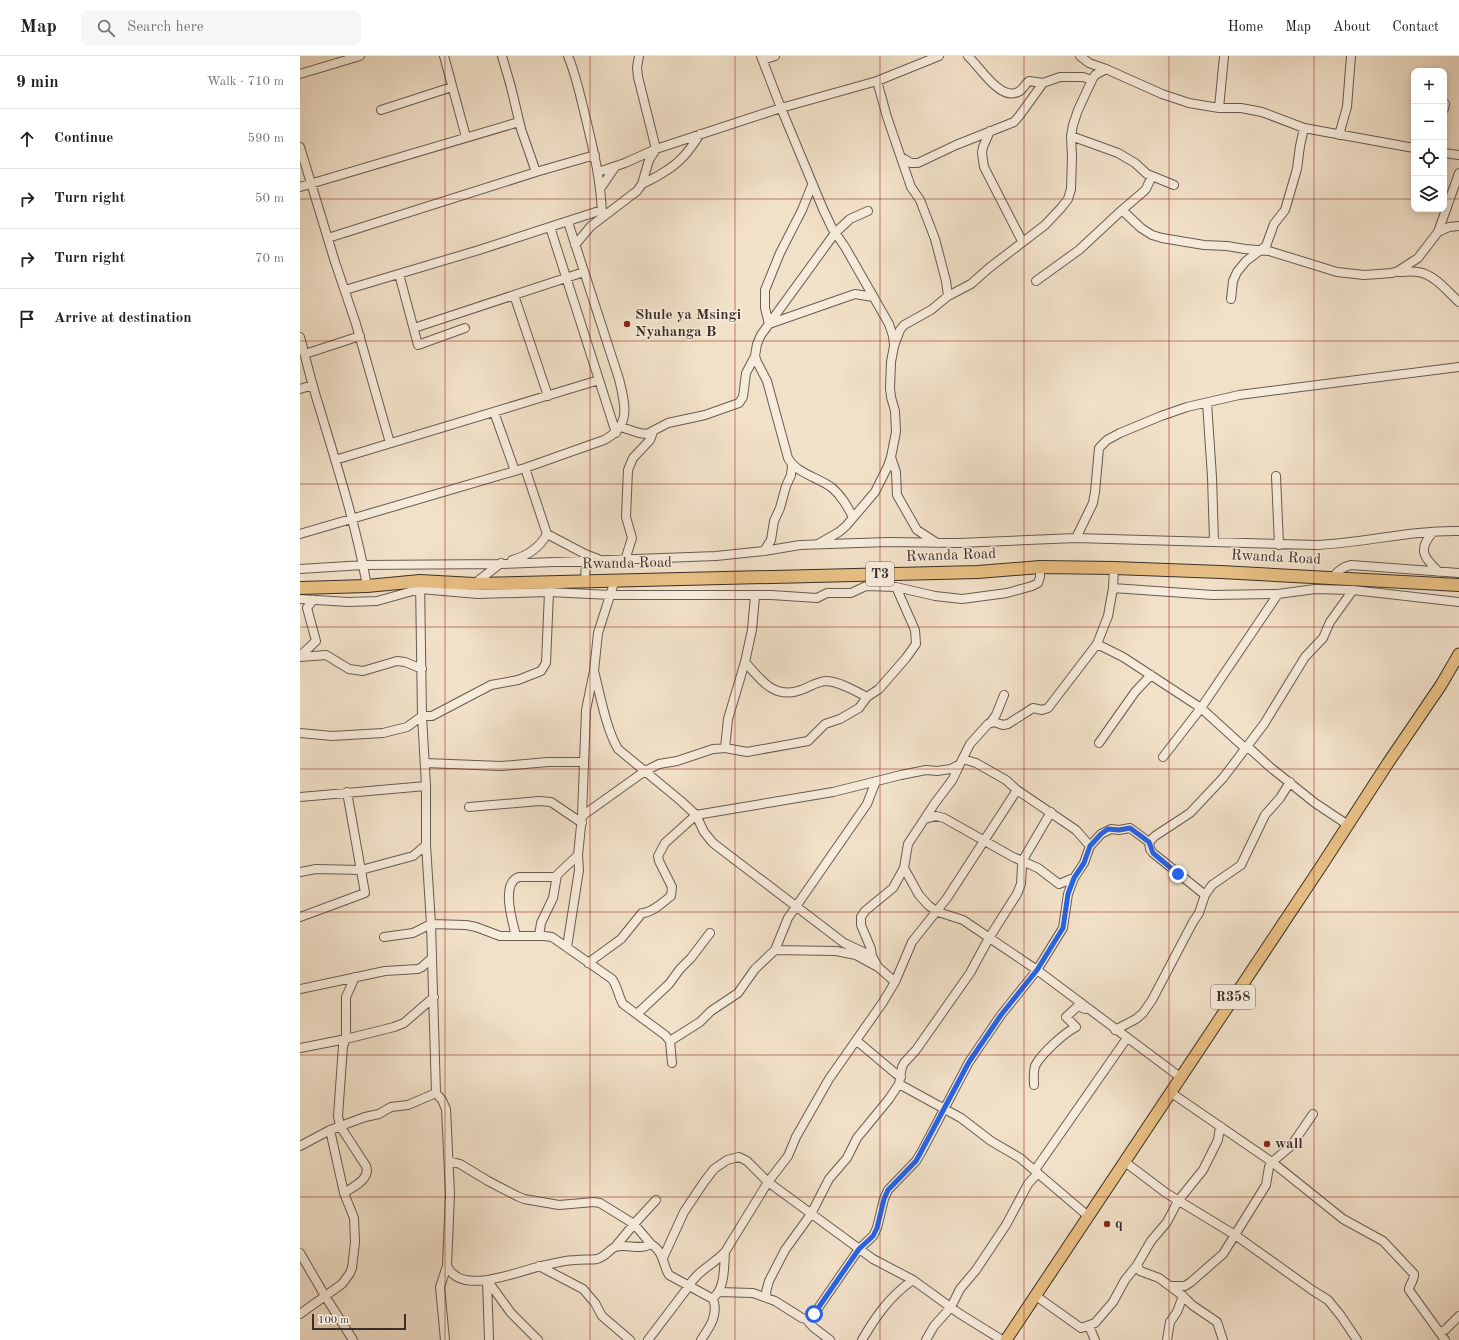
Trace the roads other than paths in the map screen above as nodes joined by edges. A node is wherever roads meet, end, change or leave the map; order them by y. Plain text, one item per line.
1 (360, 56) edge
2 (444, 56) edge
3 (502, 56) edge
4 (568, 56) edge
5 (639, 56) edge
6 (775, 56) edge
7 (939, 56) edge
8 (968, 56) edge
9 (1080, 56) edge
10 (1224, 56) edge
11 (1351, 56) edge
12 (762, 58) edge
13 (1106, 69) junction
14 (300, 74) edge
15 (1092, 80) junction
16 (876, 81) junction
17 (1043, 83) junction
18 (452, 87) junction
19 (781, 108) junction
20 (1219, 108) junction
21 (380, 110) dead end
22 (519, 122) junction
23 (1304, 128) junction
24 (990, 131) junction
25 (700, 134) junction
26 (1339, 135) junction
27 (1071, 136) junction
28 (466, 137) junction
29 (300, 147) edge
30 (1411, 147) edge
31 (656, 148) junction
32 (1447, 153) edge
33 (595, 155) junction
34 (1459, 155) edge
35 (901, 157) junction
36 (615, 167) junction
37 (536, 172) junction
38 (598, 172) junction
39 (1459, 173) edge
40 (1152, 176) junction
41 (311, 184) junction
42 (642, 184) junction
43 (812, 185) junction
44 (1174, 185) dead end
45 (300, 187) edge
46 (600, 189) junction
47 (1122, 210) junction
48 (868, 211) dead end
49 (602, 214) junction
50 (568, 222) junction
51 (1459, 226) edge
52 (550, 227) junction
53 (1438, 232) junction
54 (835, 233) junction
55 (328, 238) junction
56 (1022, 241) junction
57 (574, 244) junction
58 (1261, 250) junction
59 (1398, 271) junction
60 (584, 272) junction
61 (399, 274) junction
62 (567, 278) junction
63 (1036, 281) dead end
64 (345, 290) junction
65 (514, 295) junction
66 (948, 296) junction
67 (873, 297) junction
68 (1231, 299) dead end
69 (1459, 302) edge
70 (769, 324) junction
71 (414, 328) junction
72 (465, 328) dead end
73 (360, 336) junction
74 (300, 337) edge
75 (894, 346) junction
76 (305, 354) junction
77 (755, 356) junction
78 (1459, 367) edge
79 (599, 380) junction
80 (312, 385) junction
81 (300, 389) edge
82 (548, 396) junction
83 (1207, 404) junction
84 (494, 412) junction
85 (618, 430) junction
86 (653, 432) junction
87 (390, 443) junction
88 (891, 456) junction
89 (335, 460) junction
90 (792, 465) junction
91 (525, 468) junction
92 (515, 471) junction
93 (1276, 476) dead end
94 (853, 517) junction
95 (352, 518) junction
96 (1459, 531) edge
97 (1433, 532) junction
98 (300, 534) edge
99 (547, 534) junction
100 (1076, 538) junction
101 (1214, 542) junction
102 (938, 543) junction
103 (817, 544) junction
104 (1279, 545) junction
105 (764, 551) junction
106 (625, 560) junction
107 (603, 561) junction
108 (586, 562) junction
109 (500, 564) junction
110 (363, 565) junction
111 (1040, 568) junction
112 (1114, 568) junction
113 (300, 569) edge
114 (1439, 572) junction
115 (1459, 573) edge
116 (1332, 577) junction
117 (585, 580) junction
118 (615, 580) junction
119 (474, 584) junction
120 (420, 585) junction
121 (1459, 585) edge
122 (367, 586) junction
123 (896, 587) junction
124 (300, 588) edge
125 (1113, 588) junction
126 (1353, 590) junction
127 (549, 592) junction
128 (1278, 594) junction
129 (611, 595) junction
130 (755, 596) junction
131 (300, 599) edge
132 (313, 600) junction
133 (1459, 602) edge
134 (1097, 644) junction
135 (1459, 654) edge
136 (300, 656) edge
137 (745, 662) junction
138 (422, 669) junction
139 (594, 671) junction
140 (1151, 675) junction
141 (1004, 695) dead end
142 (867, 697) junction
143 (1201, 708) junction
144 (422, 716) junction
145 (991, 722) junction
146 (300, 733) edge
147 (1099, 743) dead end
148 (725, 748) junction
149 (1247, 748) junction
150 (1164, 757) dead end
151 (961, 761) junction
152 (584, 762) junction
153 (425, 763) junction
154 (645, 771) junction
155 (876, 781) junction
156 (1290, 782) junction
157 (426, 786) junction
158 (1017, 790) junction
159 (347, 792) junction
160 (300, 797) edge
161 (469, 808) dead end
162 (1052, 812) junction
163 (696, 815) junction
164 (582, 819) junction
165 (925, 819) junction
166 (1348, 825) junction
167 (984, 840) junction
168 (1149, 842) junction
169 (426, 845) junction
170 (1090, 846) junction
171 (578, 854) junction
172 (1023, 862) junction
173 (904, 868) junction
174 (361, 870) junction
175 (300, 872) edge
176 (556, 877) junction
177 (1074, 878) junction
178 (1205, 895) junction
179 (795, 907) junction
180 (938, 912) junction
181 (300, 917) edge
182 (431, 924) junction
183 (710, 933) dead end
184 (516, 936) junction
185 (539, 936) junction
186 (384, 937) dead end
187 (989, 938) junction
188 (567, 947) junction
189 (775, 950) junction
190 (872, 956) junction
191 (432, 958) junction
192 (588, 963) junction
193 (878, 967) junction
194 (1037, 970) junction
195 (355, 977) junction
196 (895, 982) junction
197 (300, 989) edge
198 (434, 997) junction
199 (1092, 1012) junction
200 (637, 1014) junction
201 (1115, 1030) junction
202 (1127, 1038) junction
203 (346, 1039) junction
204 (670, 1041) junction
205 (857, 1041) junction
206 (300, 1048) edge
207 (672, 1063) dead end
208 (1180, 1077) junction
209 (900, 1080) junction
210 (1034, 1085) dead end
211 (1170, 1092) junction
212 (436, 1093) junction
213 (944, 1109) junction
214 (1312, 1114) dead end
215 (340, 1126) junction
216 (1220, 1126) junction
217 (330, 1130) junction
218 (300, 1146) edge
219 (449, 1161) junction
220 (1125, 1162) junction
221 (1272, 1162) junction
222 (1037, 1172) junction
223 (768, 1182) junction
224 (344, 1193) junction
225 (656, 1200) dead end
226 (1178, 1201) junction
227 (811, 1214) junction
228 (1088, 1216) junction
229 (634, 1224) junction
230 (1235, 1235) junction
231 (651, 1244) junction
232 (615, 1247) junction
233 (859, 1249) junction
234 (725, 1252) junction
235 (300, 1253) edge
236 (664, 1258) junction
237 (447, 1266) junction
238 (539, 1266) junction
239 (1138, 1268) junction
240 (487, 1280) junction
241 (913, 1280) junction
242 (1191, 1282) junction
243 (689, 1286) junction
244 (1171, 1286) junction
245 (719, 1292) junction
246 (325, 1296) junction
247 (1036, 1296) junction
248 (1184, 1297) junction
249 (767, 1298) junction
250 (713, 1299) junction
251 (951, 1307) junction
252 (300, 1314) edge
253 (1459, 1316) edge
254 (806, 1319) junction
255 (1088, 1326) junction
256 (1440, 1332) junction
257 (353, 1340) edge
258 (445, 1340) edge
259 (489, 1340) edge
260 (538, 1340) edge
261 (630, 1340) edge
262 (648, 1340) edge
263 (701, 1340) edge
264 (830, 1340) edge
265 (862, 1340) edge
266 (926, 1340) edge
267 (1002, 1340) edge
268 (1006, 1340) edge
269 (1095, 1340) edge
270 (1166, 1340) edge
271 (1223, 1340) edge
272 (1357, 1340) edge
273 (1445, 1340) edge

1 - 14 street
2 - 18 street
3 - 22 street
4 - 33 street
5 - 31 street
6 - 12 street
7 - 16 street
8 - 17 street
9 - 13 street
10 - 20 street
11 - 26 street
12 - 19 street
13 - 15 street
13 - 20 street
15 - 17 street
15 - 27 street
16 - 19 street
16 - 35 street
17 - 24 street
18 - 21 street
18 - 28 street
19 - 25 street
19 - 43 street
20 - 23 street
22 - 28 street
22 - 37 street
23 - 26 street
23 - 58 street
24 - 35 street
24 - 56 street
25 - 31 street
25 - 42 street
26 - 30 street
27 - 40 street
27 - 56 street
28 - 41 street
29 - 41 street
31 - 36 street
31 - 42 street
32 - 34 street
33 - 37 street
33 - 38 street
35 - 66 street
36 - 38 street
36 - 46 street
37 - 55 street
38 - 46 street
39 - 53 street
40 - 44 street
40 - 47 street
41 - 45 street
41 - 55 street
42 - 49 street
43 - 54 street
43 - 70 street
46 - 49 street
47 - 58 street
47 - 63 street
48 - 54 street
49 - 50 street
49 - 57 street
50 - 52 street
50 - 57 street
51 - 53 street
52 - 61 street
52 - 62 street
53 - 59 street
54 - 67 street
54 - 70 street
55 - 64 street
56 - 66 street
57 - 60 street
58 - 59 street
58 - 68 street
59 - 69 street
60 - 62 street
60 - 85 street
61 - 64 street
61 - 71 street
62 - 65 street
62 - 79 street
64 - 73 street
65 - 71 street
65 - 82 street
66 - 75 street
67 - 70 street
67 - 75 street
70 - 77 street
71 - 72 street
73 - 76 street
73 - 87 street
74 - 76 street
75 - 88 street
76 - 80 street
77 - 86 street
77 - 90 street
78 - 83 street
79 - 82 street
79 - 85 street
80 - 81 street
80 - 89 street
82 - 84 street
83 - 100 street
83 - 101 street
84 - 87 street
84 - 92 street
85 - 86 street
85 - 91 street
86 - 106 street
87 - 89 street
88 - 94 street
88 - 102 street
89 - 95 street
90 - 94 street
90 - 105 street
91 - 92 street
91 - 99 street
92 - 95 street
93 - 104 street
94 - 103 street
95 - 98 street
95 - 110 street
96 - 97 street
97 - 104 street
97 - 114 street
99 - 107 street
99 - 109 street
100 - 101 street
100 - 102 street
101 - 104 street
102 - 103 street
103 - 105 street
105 - 106 street
106 - 107 street
107 - 108 street
108 - 109 street
108 - 117 street
109 - 110 street
109 - 119 street
110 - 113 street
110 - 122 street
111 - 112 highway, Rwanda Road / T3
111 - 118 highway, Rwanda Road / T3
111 - 123 street
112 - 116 highway, Rwanda Road / T3
112 - 125 street
114 - 115 street
114 - 116 street
116 - 121 highway, Rwanda Road / T3
117 - 118 highway, Rwanda Road / T3
117 - 119 highway, Rwanda Road / T3
118 - 129 street
119 - 120 highway, Rwanda Road / T3
120 - 122 highway, Rwanda Road / T3
120 - 127 street
120 - 132 street
120 - 138 street
122 - 124 highway, Rwanda Road / T3
123 - 130 street
123 - 142 street
125 - 128 street
125 - 134 street
126 - 128 street
126 - 133 street
126 - 149 street
127 - 129 street
127 - 144 street
128 - 143 street
129 - 130 street
129 - 139 street
130 - 137 street
131 - 132 street
132 - 136 street
134 - 140 street
134 - 145 street
135 - 166 main road, R358
136 - 138 street
137 - 142 street
137 - 148 street
138 - 144 street
139 - 152 street
139 - 154 street
140 - 143 street
140 - 147 street
141 - 145 street
142 - 148 street
143 - 149 street
143 - 150 street
144 - 146 street
144 - 153 street
145 - 151 street
148 - 154 street
149 - 156 street
149 - 168 street
151 - 155 street
151 - 158 street
151 - 165 street
152 - 153 street
152 - 164 street
153 - 157 street
154 - 163 street
154 - 164 street
155 - 163 street
155 - 179 street
156 - 166 street
156 - 178 street
157 - 159 street
157 - 169 street
158 - 162 street
158 - 167 street
159 - 160 street
159 - 174 street
161 - 164 street
162 - 170 street
162 - 172 street
163 - 179 street
163 - 192 street
164 - 171 street
165 - 167 street
165 - 173 street
166 - 208 main road, R358
167 - 172 street
167 - 180 street
168 - 170 street
168 - 178 street
169 - 174 street
169 - 182 street
170 - 177 street
171 - 176 street
171 - 188 street
172 - 177 street
172 - 187 street
173 - 180 street
173 - 190 street
174 - 175 street
174 - 181 street
176 - 184 street
176 - 185 street
177 - 194 street
178 - 201 street
179 - 189 street
179 - 190 street
180 - 187 street
180 - 196 street
182 - 184 street
182 - 186 street
182 - 191 street
183 - 200 street
184 - 185 street
185 - 188 street
187 - 194 street
187 - 209 street
188 - 192 street
189 - 193 street
189 - 204 street
190 - 193 street
191 - 195 street
191 - 198 street
192 - 200 street
193 - 196 street
194 - 199 street
194 - 213 street
195 - 197 street
195 - 203 street
196 - 205 street
198 - 203 street
198 - 212 street
199 - 201 street
199 - 210 street
200 - 204 street
201 - 202 street
202 - 208 street
202 - 222 street
203 - 206 street
203 - 215 street
204 - 207 street
205 - 209 street
205 - 223 street
208 - 211 main road, R358
209 - 213 street
209 - 227 street
211 - 216 street
211 - 220 main road, R358
212 - 215 street
212 - 219 street
213 - 222 street
213 - 233 street
214 - 221 street
215 - 217 street
215 - 224 street
216 - 221 street
216 - 226 street
217 - 218 street
217 - 224 street
219 - 229 street
219 - 237 street
220 - 226 street
220 - 228 main road, R358
221 - 230 street
221 - 256 street
222 - 228 street
222 - 251 street
223 - 227 street
223 - 234 street
223 - 236 street
224 - 246 street
225 - 229 street
226 - 230 street
226 - 239 street
227 - 233 street
227 - 249 street
228 - 247 main road, R358
229 - 231 street
229 - 232 street
230 - 242 street
230 - 272 street
231 - 232 street
231 - 236 street
232 - 238 street
233 - 241 street
233 - 254 street
234 - 243 street
234 - 245 street
235 - 246 street
236 - 243 street
237 - 240 street
237 - 258 street
238 - 240 street
238 - 261 street
239 - 244 street
239 - 255 street
240 - 259 street
240 - 260 street
241 - 251 street
241 - 265 street
242 - 244 street
242 - 248 street
243 - 250 street
243 - 262 street
244 - 248 street
245 - 249 street
245 - 250 street
246 - 252 street
246 - 257 street
247 - 255 street
247 - 268 main road, R358
248 - 270 street
248 - 271 street
249 - 254 street
250 - 263 street
251 - 266 street
251 - 267 street
253 - 256 street
254 - 264 street
255 - 269 street
256 - 273 street

